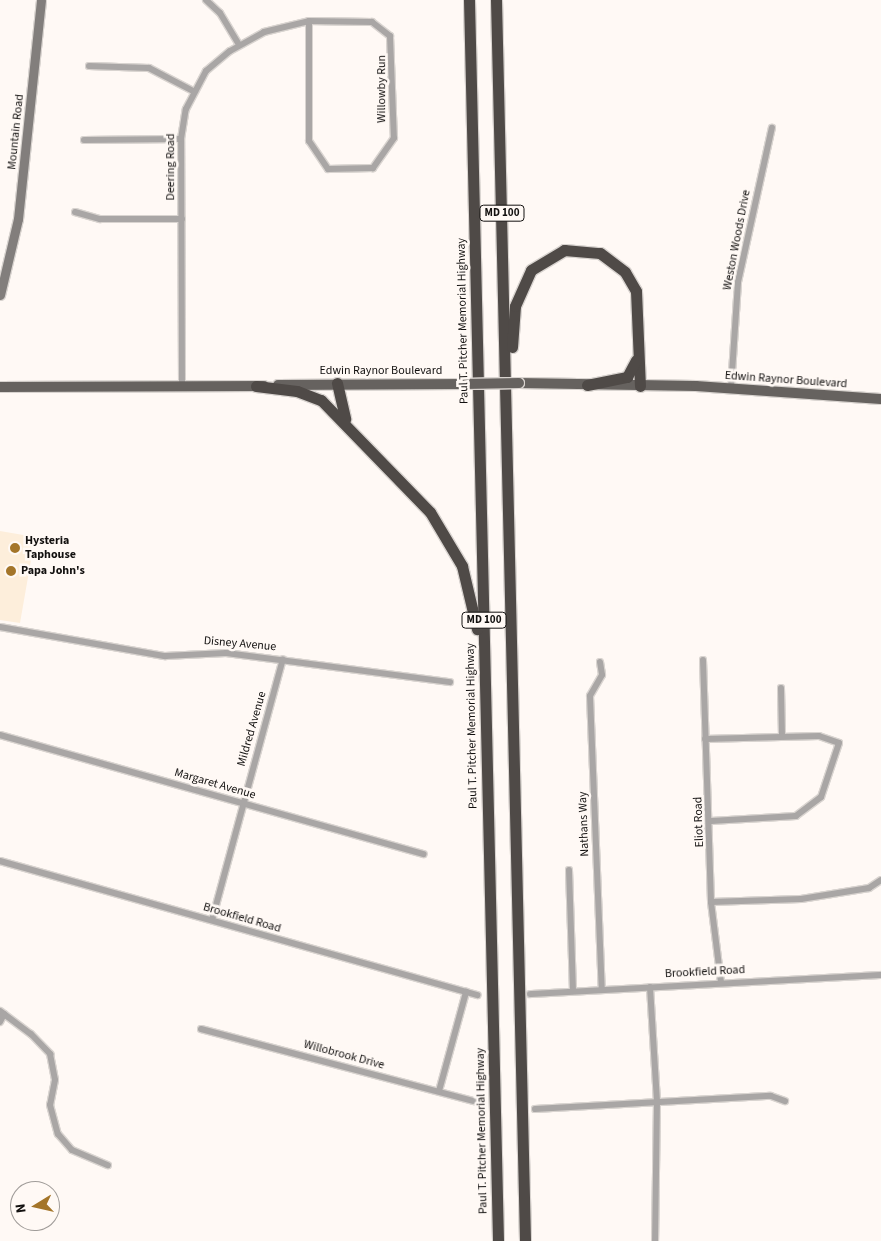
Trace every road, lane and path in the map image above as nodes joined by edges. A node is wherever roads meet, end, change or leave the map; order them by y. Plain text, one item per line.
1 (41, 0) edge
2 (206, 0) edge
3 (469, 0) edge
4 (496, 0) edge
5 (309, 21) junction
6 (239, 45) junction
7 (89, 66) dead end
8 (193, 91) junction
9 (772, 128) dead end
10 (181, 139) junction
11 (84, 140) dead end
12 (75, 212) dead end
13 (182, 219) junction
14 (0, 295) edge
15 (637, 346) junction
16 (337, 383) junction
17 (182, 385) junction
18 (256, 386) junction
19 (587, 386) junction
20 (640, 386) junction
21 (0, 387) edge
22 (731, 388) junction
23 (881, 399) edge
24 (348, 426) junction
25 (507, 427) junction
26 (0, 627) edge
27 (283, 659) junction
28 (703, 660) dead end
29 (600, 662) dead end
30 (450, 682) dead end
31 (781, 688) dead end
32 (782, 734) junction
33 (0, 735) edge
34 (705, 738) junction
35 (243, 803) junction
36 (711, 821) junction
37 (489, 853) junction
38 (424, 854) dead end
39 (0, 861) edge
40 (569, 870) dead end
41 (881, 880) edge
42 (711, 902) junction
43 (212, 920) junction
44 (881, 975) edge
45 (721, 982) junction
46 (650, 987) junction
47 (602, 990) junction
48 (573, 991) junction
49 (466, 992) junction
50 (530, 994) dead end
51 (478, 995) dead end
52 (2, 1013) edge
53 (0, 1022) edge
54 (201, 1029) dead end
55 (439, 1092) junction
56 (657, 1101) junction
57 (784, 1101) dead end
58 (481, 1103) dead end
59 (535, 1109) dead end
60 (108, 1165) dead end
61 (498, 1241) edge
62 (525, 1241) edge
63 (655, 1241) edge

1 - 14 main road, Mountain Road
2 - 6 street
3 - 37 highway, Paul T. Pitcher Memorial Highway / MD 100
4 - 25 highway, MD 100
5 - 5 street, Willowby Run
5 - 6 street, Deering Road
6 - 8 street, Deering Road
7 - 8 street
8 - 10 street, Deering Road
9 - 22 street, Weston Woods Drive
10 - 11 street
10 - 13 street, Deering Road
12 - 13 street
13 - 17 street, Deering Road
15 - 19 highway
15 - 20 highway
15 - 25 highway
16 - 18 main road, Edwin Raynor Boulevard
16 - 19 main road, Edwin Raynor Boulevard, bridge
16 - 24 highway
17 - 18 main road, Edwin Raynor Boulevard
17 - 21 main road, Edwin Raynor Boulevard
18 - 24 highway
19 - 20 main road, Edwin Raynor Boulevard
20 - 22 main road, Edwin Raynor Boulevard
22 - 23 main road, Edwin Raynor Boulevard
24 - 37 highway
25 - 62 highway, MD 100
26 - 27 street, Disney Avenue
27 - 30 street, Disney Avenue
27 - 35 street, Mildred Avenue
28 - 34 street, Eliot Road
29 - 47 street, Nathans Way
31 - 32 street
32 - 34 street
32 - 36 street
33 - 35 street, Margaret Avenue
34 - 36 street, Eliot Road
35 - 38 street, Margaret Avenue
35 - 43 street, Mildred Avenue
36 - 42 street, Eliot Road
37 - 61 highway, Paul T. Pitcher Memorial Highway / MD 100
39 - 43 street, Brookfield Road
40 - 48 street
41 - 42 street
42 - 45 street, Eliot Road
43 - 49 street, Brookfield Road
44 - 45 street, Brookfield Road
45 - 46 street, Brookfield Road
46 - 47 street, Brookfield Road
46 - 56 street
47 - 48 street, Brookfield Road
48 - 50 street, Brookfield Road
49 - 51 street, Brookfield Road
49 - 55 street
52 - 53 street
52 - 60 street
54 - 55 street, Willobrook Drive
55 - 58 street, Willobrook Drive
56 - 57 street
56 - 59 street
56 - 63 street

